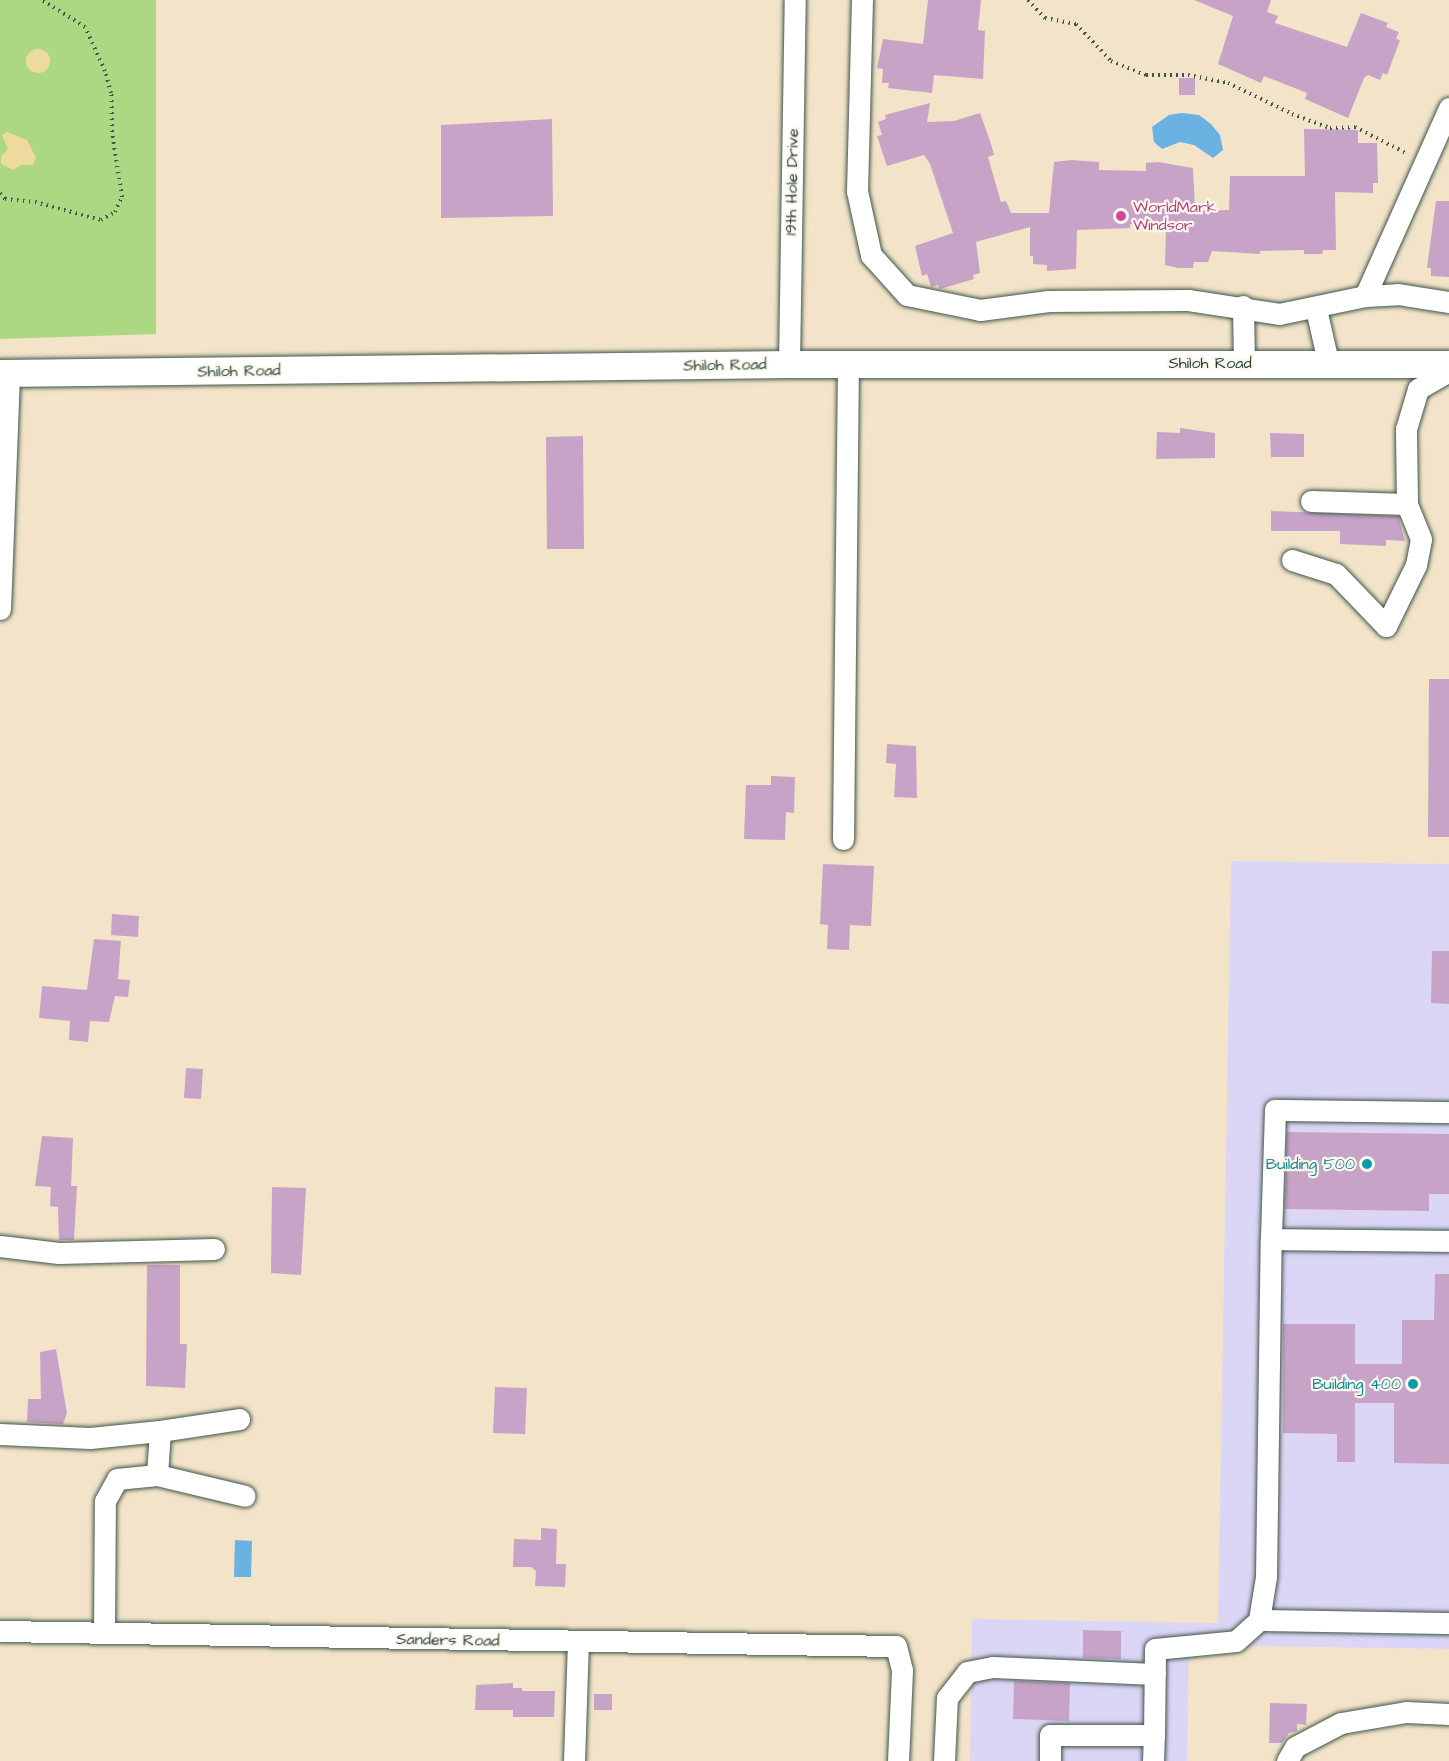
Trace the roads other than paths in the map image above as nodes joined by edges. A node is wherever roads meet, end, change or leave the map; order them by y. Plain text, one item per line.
1 (795, 0) edge
2 (862, 0) edge
3 (1449, 108) edge
4 (1365, 296) junction
5 (1449, 302) edge
6 (1243, 306) junction
7 (1316, 309) junction
8 (1328, 362) junction
9 (1244, 363) junction
10 (789, 364) junction
11 (848, 364) junction
12 (1449, 364) edge
13 (1449, 371) edge
14 (4, 373) edge
15 (1311, 501) dead end
16 (1407, 504) junction
17 (1292, 560) dead end
18 (0, 609) edge
19 (843, 839) dead end
20 (1449, 1112) edge
21 (1271, 1239) junction
22 (1449, 1241) edge
23 (0, 1246) edge
24 (214, 1249) dead end
25 (239, 1419) dead end
26 (160, 1431) junction
27 (0, 1434) edge
28 (157, 1475) junction
29 (245, 1496) dead end
30 (1259, 1620) junction
31 (1449, 1623) edge
32 (0, 1631) edge
33 (104, 1633) junction
34 (578, 1643) junction
35 (1155, 1674) junction
36 (1449, 1714) edge
37 (1154, 1735) junction
38 (574, 1761) edge
39 (898, 1761) edge
40 (944, 1761) edge
41 (1050, 1761) edge
42 (1153, 1761) edge
43 (1287, 1761) edge

1 - 10 street, 19th Hole Drive
2 - 6 street
3 - 4 street
4 - 5 street
4 - 7 street
6 - 7 street
6 - 9 street
7 - 8 street
8 - 9 main road, Shiloh Road
8 - 12 main road, Shiloh Road
9 - 11 main road, Shiloh Road
10 - 11 main road, Shiloh Road
10 - 14 main road, Shiloh Road
11 - 19 street
13 - 16 street
14 - 18 street
15 - 16 street
16 - 17 street
20 - 21 street
21 - 22 street
21 - 30 street
23 - 24 street
25 - 26 street
26 - 27 street
26 - 28 street
28 - 29 street
28 - 33 street
30 - 31 street
30 - 35 street
32 - 33 street, Sanders Road
33 - 34 street, Sanders Road
34 - 38 street
34 - 39 street, Sanders Road
35 - 37 street
35 - 40 street
36 - 43 street
37 - 41 street
37 - 42 street

